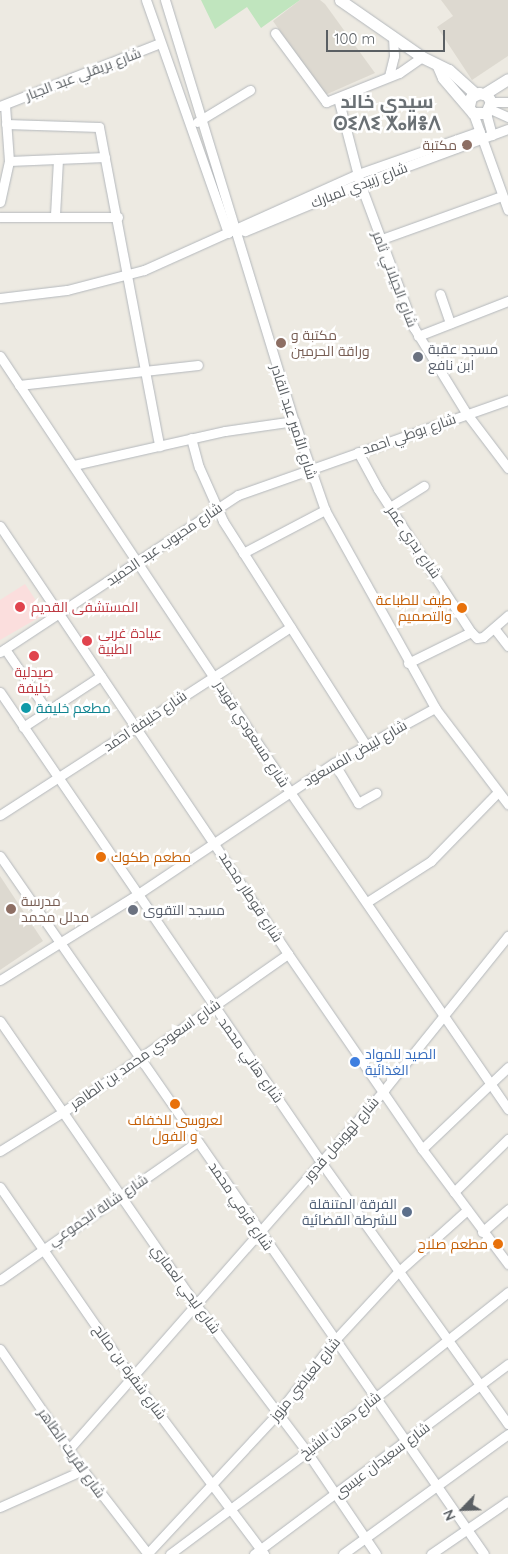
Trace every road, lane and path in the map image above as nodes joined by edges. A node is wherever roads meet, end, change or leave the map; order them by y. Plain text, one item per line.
1 (146, 0) edge
2 (165, 0) edge
3 (340, 0) edge
4 (274, 33) dead end
5 (393, 36) junction
6 (160, 43) junction
7 (422, 57) junction
8 (438, 66) junction
9 (389, 76) junction
10 (508, 79) edge
11 (250, 90) dead end
12 (338, 98) junction
13 (486, 102) junction
14 (508, 102) edge
15 (2, 105) edge
16 (471, 109) junction
17 (508, 117) edge
18 (201, 119) junction
19 (6, 124) junction
20 (190, 126) junction
21 (508, 129) edge
22 (481, 135) junction
23 (492, 135) junction
24 (105, 157) junction
25 (9, 160) junction
26 (58, 160) junction
27 (358, 174) junction
28 (360, 184) junction
29 (502, 196) junction
30 (0, 202) edge
31 (508, 210) edge
32 (55, 215) junction
33 (0, 217) edge
34 (118, 217) junction
35 (238, 229) junction
36 (228, 233) junction
37 (379, 240) junction
38 (126, 274) junction
39 (440, 294) dead end
40 (0, 298) edge
41 (508, 301) edge
42 (450, 324) junction
43 (418, 336) junction
44 (0, 356) edge
45 (198, 365) dead end
46 (144, 371) junction
47 (19, 386) junction
48 (508, 400) edge
49 (467, 414) junction
50 (294, 421) junction
51 (191, 438) junction
52 (159, 446) junction
53 (358, 452) junction
54 (74, 465) junction
55 (508, 468) edge
56 (310, 469) junction
57 (424, 486) dead end
58 (390, 507) junction
59 (217, 509) junction
60 (325, 510) junction
61 (0, 526) edge
62 (243, 553) junction
63 (138, 562) junction
64 (59, 614) junction
65 (508, 615) edge
66 (291, 626) junction
67 (494, 628) junction
68 (472, 632) junction
69 (508, 646) edge
70 (3, 650) edge
71 (408, 663) junction
72 (214, 675) junction
73 (100, 676) junction
74 (0, 692) edge
75 (435, 708) junction
76 (48, 712) junction
77 (23, 727) junction
78 (136, 728) junction
79 (365, 744) junction
80 (334, 763) junction
81 (58, 779) junction
82 (290, 792) junction
83 (498, 792) junction
84 (376, 793) dead end
85 (508, 804) edge
86 (0, 815) edge
87 (215, 842) junction
88 (0, 856) edge
89 (138, 894) junction
90 (367, 902) junction
91 (508, 936) edge
92 (59, 943) junction
93 (288, 954) junction
94 (0, 980) edge
95 (213, 1006) junction
96 (444, 1014) junction
97 (0, 1020) edge
98 (139, 1058) junction
99 (508, 1067) edge
100 (491, 1084) junction
101 (384, 1090) junction
102 (508, 1109) edge
103 (63, 1112) junction
104 (508, 1139) edge
105 (197, 1142) junction
106 (422, 1149) junction
107 (0, 1151) edge
108 (321, 1162) junction
109 (0, 1187) edge
110 (454, 1192) junction
111 (120, 1196) junction
112 (508, 1208) edge
113 (467, 1210) junction
114 (482, 1232) junction
115 (258, 1233) junction
116 (42, 1249) junction
117 (508, 1264) edge
118 (398, 1272) junction
119 (0, 1280) edge
120 (508, 1292) edge
121 (196, 1305) junction
122 (450, 1340) junction
123 (334, 1341) junction
124 (0, 1349) edge
125 (508, 1364) edge
126 (132, 1378) junction
127 (479, 1386) junction
128 (375, 1397) junction
129 (278, 1413) junction
130 (508, 1424) edge
131 (508, 1434) edge
132 (406, 1441) junction
133 (68, 1449) junction
134 (307, 1452) junction
135 (83, 1470) junction
136 (212, 1484) junction
137 (435, 1484) junction
138 (336, 1495) junction
139 (508, 1501) edge
140 (0, 1507) edge
141 (231, 1509) junction
142 (467, 1530) junction
143 (365, 1538) junction
144 (260, 1552) edge
145 (148, 1553) edge
146 (170, 1554) edge
147 (342, 1554) edge
148 (376, 1554) edge
149 (431, 1554) edge
150 (484, 1554) edge

1 - 6 street
2 - 18 street, شارع الأمير عبد القادر
3 - 5 main road
4 - 12 street
5 - 7 main road
5 - 9 street
6 - 15 street, شارع بريقلي عبد الجبار
6 - 20 street
7 - 8 main road
7 - 9 street
8 - 13 main road
8 - 16 main road
9 - 12 street
10 - 13 main road
11 - 18 street
12 - 27 street, شارع الجيلاني ثامر
13 - 14 street
13 - 16 main road
13 - 16 main road
13 - 17 street
13 - 23 street
15 - 19 street
16 - 22 street
18 - 20 street
18 - 35 street, شارع الأمير عبد القادر
19 - 24 street
19 - 25 street
20 - 36 street
21 - 23 street
22 - 23 street
22 - 27 street
22 - 28 street, شارع زبيدي لمبارك
22 - 29 street
24 - 26 street
24 - 34 street
25 - 26 street
25 - 30 street
26 - 32 street
27 - 28 street, شارع الجيلاني ثامر
27 - 35 street
28 - 35 street, شارع زبيدي لمبارك
28 - 37 street, شارع الجيلاني ثامر
29 - 31 street
29 - 37 street
32 - 33 street
32 - 34 street
34 - 38 street
35 - 36 street
35 - 50 street, شارع الأمير عبد القادر
36 - 38 street
37 - 43 street, شارع الجيلاني ثامر
38 - 40 street
38 - 46 street
39 - 42 street
41 - 42 street
42 - 43 street
43 - 49 street, شارع الجيلاني ثامر
44 - 47 street, شارع مسعودي قويدر
45 - 46 street
46 - 47 street
46 - 52 street
47 - 54 street, شارع مسعودي قويدر
48 - 49 street, شارع بوطي احمد
49 - 53 street, شارع بوطي احمد
49 - 55 street, شارع الجيلاني ثامر
50 - 51 street
50 - 56 street, شارع الأمير عبد القادر
51 - 52 street
51 - 59 street
52 - 54 street
53 - 56 street, شارع بوطي احمد
53 - 58 street, شارع بدري عمر
54 - 63 street, شارع مسعودي قويدر
56 - 59 street, شارع محبوب عبد الحميد
56 - 60 street, شارع الأمير عبد القادر
57 - 58 street
58 - 68 street, شارع بدري عمر
59 - 62 street
59 - 63 street, شارع محبوب عبد الحميد
60 - 62 street
60 - 71 street, شارع الأمير عبد القادر
61 - 64 street, شارع قوطار محمد
62 - 66 street
63 - 64 street, شارع محبوب عبد الحميد
63 - 72 street, شارع مسعودي قويدر
64 - 70 street, شارع محبوب عبد الحميد
64 - 73 street, شارع قوطار محمد
65 - 67 street
66 - 72 street, شارع خليفة احمد
66 - 79 street
67 - 68 street
67 - 69 street
68 - 71 street
70 - 76 street
71 - 75 street, شارع الأمير عبد القادر
72 - 78 street, شارع خليفة احمد
72 - 82 street, شارع مسعودي قويدر
73 - 76 street
73 - 78 street, شارع قوطار محمد
74 - 77 street, شارع هاني محمد
75 - 79 street, شارع لبيض المسعود
75 - 83 street, شارع الأمير عبد القادر
76 - 77 street
77 - 81 street, شارع هاني محمد
78 - 81 street, شارع خليفة احمد
78 - 87 street, شارع قوطار محمد
79 - 80 street, شارع لبيض المسعود
80 - 82 street, شارع لبيض المسعود
80 - 84 street
81 - 86 street, شارع خليفة احمد
81 - 89 street, شارع هاني محمد
82 - 87 street, شارع لبيض المسعود
82 - 90 street, شارع مسعودي قويدر
83 - 85 street, شارع الأمير عبد القادر
83 - 90 street
87 - 89 street, شارع لبيض المسعود
87 - 93 street, شارع قوطار محمد
88 - 92 street, شارع قرمي محمد
89 - 92 street, شارع لبيض المسعود
89 - 95 street, شارع هاني محمد
90 - 96 street, شارع مسعودي قويدر
91 - 96 street, شارع لهويمل قدور
92 - 94 street, شارع لبيض المسعود
92 - 98 street, شارع قرمي محمد
93 - 95 street, شارع اسعودي محمد بن الطاهر
93 - 101 street, شارع قوطار محمد
95 - 98 street, شارع اسعودي محمد بن الطاهر
95 - 108 street, شارع هاني محمد
96 - 100 street, شارع مسعودي قويدر
96 - 101 street, شارع لهويمل قدور
97 - 103 street, شارع ليحي لعماري
98 - 103 street, شارع اسعودي محمد بن الطاهر
98 - 105 street, شارع قرمي محمد
99 - 100 street
100 - 102 street, شارع مسعودي قويدر
100 - 106 street
101 - 106 street, شارع قوطار محمد
101 - 108 street, شارع لهويمل قدور
103 - 107 street, شارع اسعودي محمد بن الطاهر
103 - 111 street, شارع ليحي لعماري
104 - 110 street
105 - 111 street, شارع شالة الجموعي
105 - 115 street, شارع قرمي محمد
106 - 110 street, شارع قوطار محمد
108 - 115 street, شارع لهويمل قدور
108 - 118 street, شارع هاني محمد
109 - 116 street, شارع شقرة بن صالح
110 - 113 street, شارع قوطار محمد
111 - 116 street, شارع شالة الجموعي
111 - 121 street, شارع ليحي لعماري
112 - 114 street
113 - 114 street, شارع قوطار محمد
113 - 118 street, شارع لعياضي مزوز
114 - 117 street, شارع قوطار محمد
115 - 121 street, شارع لهويمل قدور
115 - 123 street, شارع قرمي محمد
116 - 119 street, شارع شالة الجموعي
116 - 126 street, شارع شقرة بن صالح
118 - 122 street, شارع هاني محمد
118 - 123 street, شارع لعياضي مزوز
120 - 122 street, شارع دهان الشيخ
121 - 126 street, شارع لهويمل قدور
121 - 129 street, شارع ليحي لعماري
122 - 127 street, شارع هاني محمد
122 - 128 street, شارع دهان الشيخ
123 - 128 street, شارع قرمي محمد
123 - 129 street, شارع لعياضي مزوز
124 - 133 street, شارع لقريت الطاهر
125 - 127 street, شارع سعيدان عيسى
126 - 133 street, شارع لهويمل قدور
126 - 136 street, شارع شقرة بن صالح
127 - 130 street, شارع هاني محمد
127 - 132 street, شارع سعيدان عيسى
128 - 132 street, شارع قرمي محمد
128 - 134 street, شارع دهان الشيخ
129 - 134 street, شارع ليحي لعماري
129 - 136 street, شارع لعياضي مزوز
131 - 137 street
132 - 137 street, شارع قرمي محمد
132 - 138 street, شارع سعيدان عيسى
133 - 135 street, شارع لقريت الطاهر
134 - 138 street, شارع ليحي لعماري
134 - 141 street, شارع دهان الشيخ
135 - 140 street
135 - 145 street, شارع لقريت الطاهر
136 - 141 street, شارع شقرة بن صالح
136 - 145 street, شارع لعياضي مزوز
137 - 142 street, شارع قرمي محمد
137 - 143 street
138 - 143 street, شارع ليحي لعماري
138 - 144 street, شارع سعيدان عيسى
139 - 142 street
141 - 144 street, شارع شقرة بن صالح
141 - 146 street, شارع دهان الشيخ
142 - 149 street
142 - 150 street, شارع قرمي محمد
143 - 147 street
143 - 148 street, شارع ليحي لعماري

